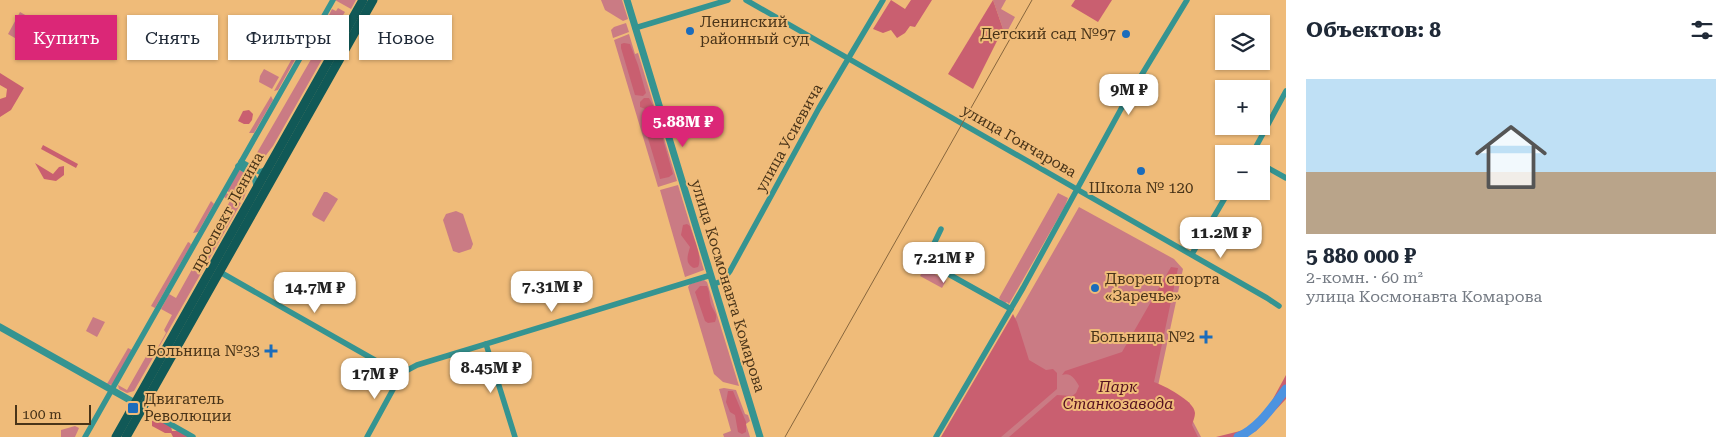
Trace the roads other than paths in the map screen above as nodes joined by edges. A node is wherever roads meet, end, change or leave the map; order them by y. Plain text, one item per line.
1 (333, 0) edge
2 (363, 0) edge
3 (373, 0) edge
4 (627, 0) edge
5 (728, 0) edge
6 (746, 0) edge
7 (883, 0) edge
8 (1187, 0) edge
9 (325, 15) edge
10 (349, 25) edge
11 (635, 28) junction
12 (299, 60) edge
13 (329, 60) edge
14 (848, 60) junction
15 (1286, 91) edge
16 (1257, 145) edge
17 (240, 164) junction
18 (267, 169) junction
19 (1270, 169) edge
20 (1286, 178) edge
21 (256, 188) junction
22 (1078, 189) junction
23 (1225, 200) edge
24 (941, 229) dead end
25 (1192, 254) junction
26 (220, 272) junction
27 (711, 275) junction
28 (714, 284) junction
29 (1279, 306) dead end
30 (1011, 309) junction
31 (0, 327) edge
32 (486, 344) junction
33 (402, 373) junction
34 (112, 391) junction
35 (138, 406) junction
36 (85, 437) edge
37 (116, 437) edge
38 (126, 437) edge
39 (193, 437) edge
40 (366, 437) edge
41 (515, 437) edge
42 (760, 437) edge
43 (936, 437) edge

1 - 9 street
2 - 10 main road, проспект Ленина
3 - 26 main road, проспект Ленина
4 - 11 street, улица Космонавта Комарова
5 - 11 street
6 - 14 street, улица Гончарова
7 - 14 street, улица Усиевича
8 - 22 street
11 - 27 street, улица Космонавта Комарова
12 - 17 street
13 - 18 main road, проспект Ленина
14 - 22 street, улица Гончарова
14 - 28 street, улица Усиевича
15 - 16 street
17 - 18 street
17 - 21 street
17 - 34 street
18 - 21 main road, проспект Ленина
19 - 20 street
21 - 35 main road, проспект Ленина
22 - 25 street, улица Гончарова
22 - 30 street
23 - 25 street
24 - 30 street
25 - 29 street, улица Гончарова
26 - 33 street
26 - 35 main road, проспект Ленина
27 - 28 street, улица Космонавта Комарова
27 - 32 street
28 - 42 street, улица Космонавта Комарова
30 - 43 street
31 - 34 street
32 - 33 street
32 - 41 street
33 - 40 street
34 - 35 street
34 - 36 street
35 - 37 main road, проспект Ленина
35 - 38 main road, проспект Ленина
35 - 39 street

